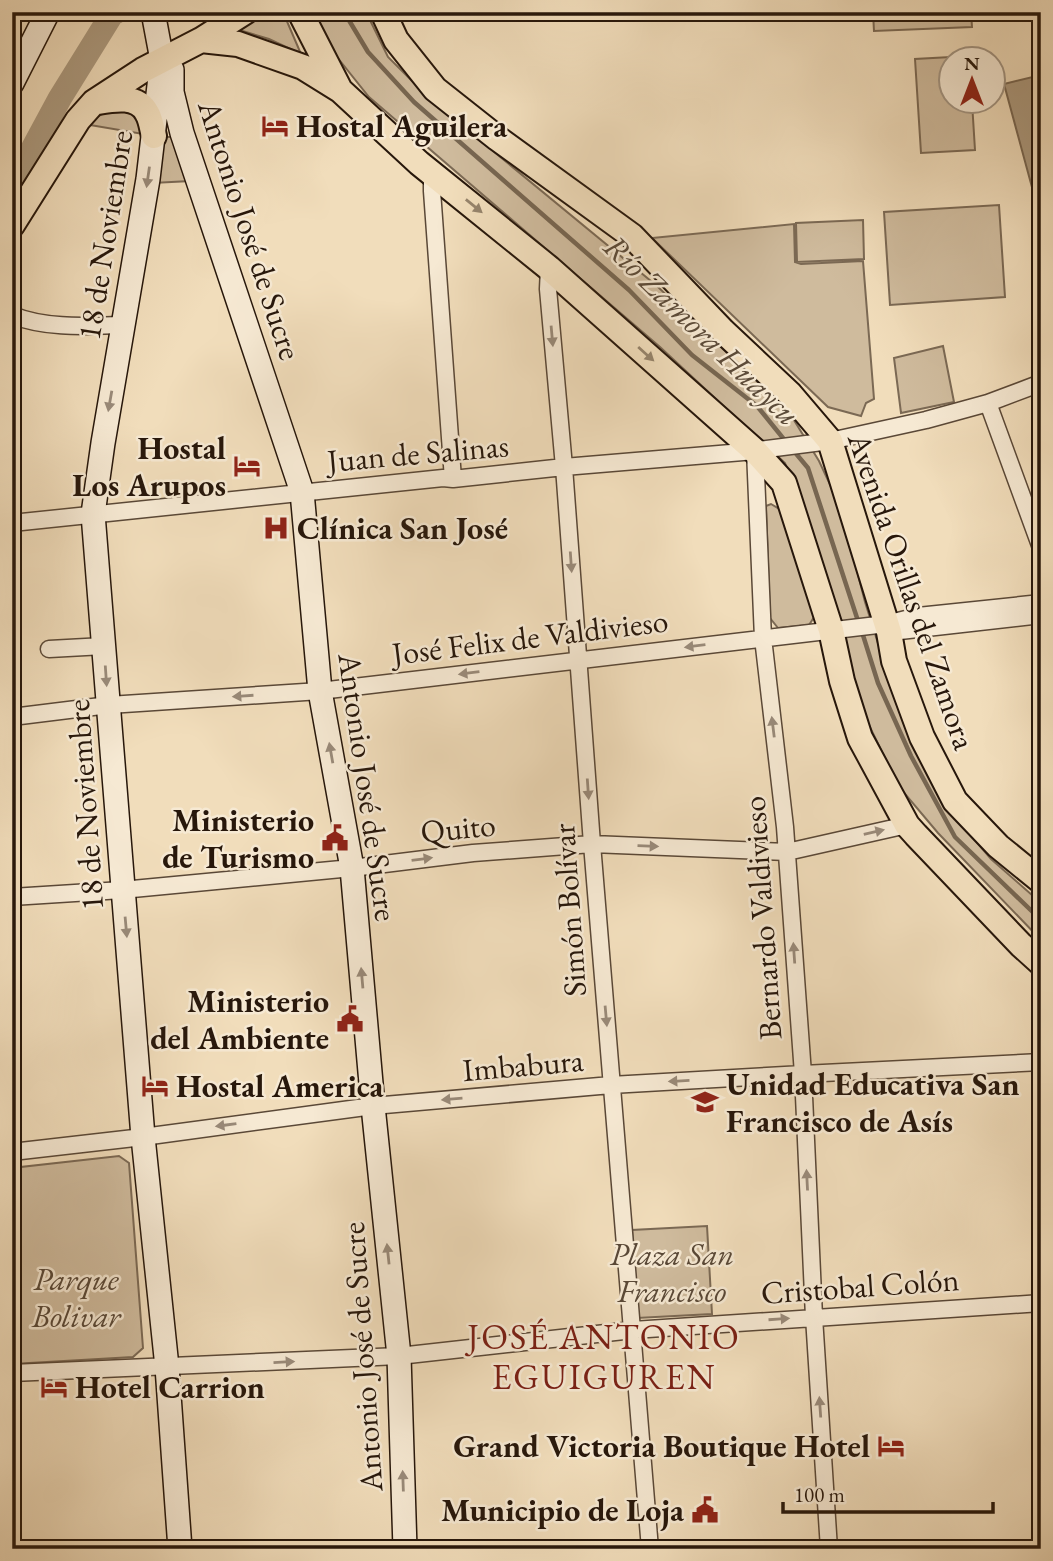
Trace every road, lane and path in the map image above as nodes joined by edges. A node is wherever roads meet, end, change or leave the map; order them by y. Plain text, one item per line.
1 (48, 12) edge
2 (153, 12) edge
3 (245, 12) edge
4 (300, 12) edge
5 (383, 12) edge
6 (201, 40) junction
7 (169, 57) junction
8 (12, 83) edge
9 (340, 90) junction
10 (94, 102) junction
11 (182, 133) junction
12 (153, 138) junction
13 (432, 173) junction
14 (12, 225) edge
15 (550, 268) junction
16 (12, 315) edge
17 (54, 324) junction
18 (123, 325) junction
19 (12, 329) edge
20 (1041, 383) edge
21 (988, 403) junction
22 (830, 441) junction
23 (755, 451) junction
24 (564, 467) junction
25 (453, 479) junction
26 (302, 492) junction
27 (93, 514) junction
28 (12, 523) edge
29 (1041, 548) edge
30 (1041, 603) edge
31 (1041, 615) edge
32 (888, 628) junction
33 (831, 630) junction
34 (763, 638) junction
35 (104, 646) junction
36 (49, 649) dead end
37 (579, 660) junction
38 (320, 691) junction
39 (108, 705) junction
40 (12, 717) edge
41 (907, 825) junction
42 (592, 844) junction
43 (787, 852) junction
44 (352, 868) junction
45 (1041, 881) edge
46 (122, 890) junction
47 (12, 897) edge
48 (1041, 963) edge
49 (1041, 1062) edge
50 (803, 1074) junction
51 (611, 1085) junction
52 (373, 1105) junction
53 (143, 1137) junction
54 (12, 1152) edge
55 (1041, 1303) edge
56 (814, 1317) junction
57 (633, 1329) junction
58 (399, 1356) junction
59 (167, 1367) junction
60 (12, 1373) edge
61 (180, 1549) edge
62 (405, 1549) edge
63 (650, 1549) edge
64 (829, 1549) edge

1 - 8 street
2 - 7 street
3 - 6 main road
4 - 9 main road
5 - 22 main road, Avenida Orillas del Zamora
6 - 7 main road
6 - 9 main road
7 - 10 main road
7 - 11 street, Antonio José de Sucre
7 - 12 street, 18 de Noviembre
9 - 13 main road
10 - 12 main road
10 - 14 main road
11 - 12 street
11 - 26 street, Antonio José de Sucre
12 -> 18 street, 18 de Noviembre
13 -> 15 main road
13 - 25 street
15 -> 23 main road
15 -> 24 street, Simón Bolívar
16 - 17 street
17 - 18 street
17 - 19 street
18 -> 27 street, 18 de Noviembre
20 - 21 street, Juan de Salinas
21 - 22 street, Juan de Salinas
21 - 29 street
22 - 23 street, Juan de Salinas
22 - 32 main road, Avenida Orillas del Zamora
23 - 24 street, Juan de Salinas
23 - 33 main road
23 - 34 street, Bernardo Valdivieso
24 - 25 street, Juan de Salinas
24 -> 37 street, Simón Bolívar
25 - 26 street, Juan de Salinas
26 - 27 street, Juan de Salinas
26 - 38 street, Antonio José de Sucre
27 - 28 street, Juan de Salinas
27 - 35 street, 18 de Noviembre
30 - 32 street
31 - 32 street
32 - 33 street, José Felix de Valdivieso
32 - 45 main road, Avenida Orillas del Zamora
33 - 34 street, José Felix de Valdivieso
33 - 41 main road
34 -> 37 street, José Felix de Valdivieso
43 -> 34 street, Bernardo Valdivieso
35 - 36 street
35 -> 39 street, 18 de Noviembre
37 -> 38 street, José Felix de Valdivieso
37 -> 42 street, Simón Bolívar
38 -> 39 street, José Felix de Valdivieso
44 -> 38 street, Antonio José de Sucre
39 - 40 street, José Felix de Valdivieso
39 - 46 street, 18 de Noviembre
43 -> 41 street, Quito
41 - 48 main road
42 -> 43 street, Quito
44 -> 42 street, Quito
42 -> 51 street, Simón Bolívar
50 -> 43 street, Bernardo Valdivieso
44 - 46 street, Quito
52 -> 44 street, Antonio José de Sucre
46 - 47 street, Quito
46 -> 53 street, 18 de Noviembre
49 - 50 street, Imbabura
50 -> 51 street, Imbabura
56 -> 50 street, Bernardo Valdivieso
51 -> 52 street, Imbabura
51 - 57 street, Simón Bolívar
52 -> 53 street, Imbabura
58 -> 52 street, Antonio José de Sucre
53 - 54 street, Imbabura
53 - 59 street, 18 de Noviembre
55 - 56 street, Cristobal Colón
57 -> 56 street, Cristobal Colón
64 -> 56 street, Bernardo Valdivieso
57 - 58 street, Cristobal Colón
57 - 63 street, Simón Bolívar
59 -> 58 street, Cristobal Colón
62 -> 58 street, Antonio José de Sucre
59 - 60 street, Cristobal Colón
59 - 61 street, 18 de Noviembre

